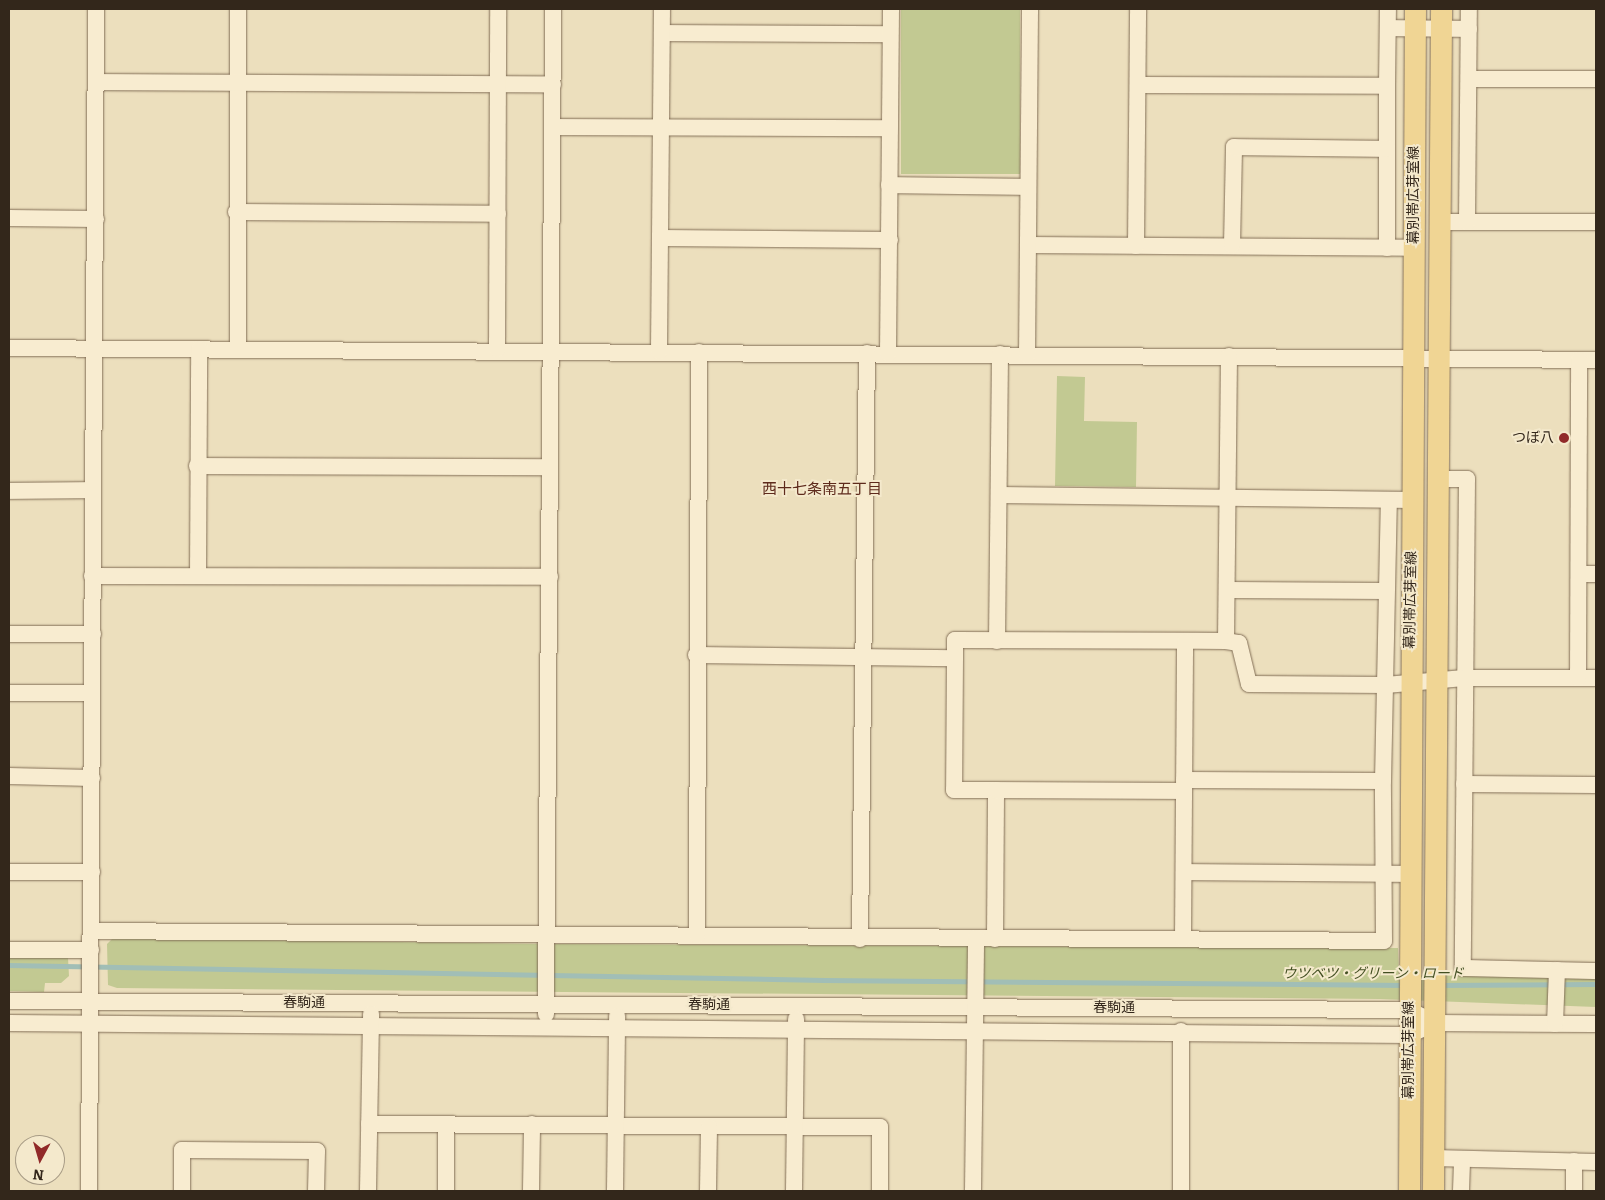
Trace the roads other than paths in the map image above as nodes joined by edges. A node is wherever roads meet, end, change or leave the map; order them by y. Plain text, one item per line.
1 (96, 9) edge
2 (238, 9) edge
3 (498, 9) edge
4 (553, 9) edge
5 (662, 9) edge
6 (891, 9) edge
7 (1030, 9) edge
8 (1138, 9) edge
9 (1388, 9) edge
10 (1469, 9) edge
11 (1415, 19) edge
12 (1441, 19) edge
13 (1388, 28) junction
14 (1469, 29) junction
15 (662, 33) junction
16 (890, 34) junction
17 (1469, 78) junction
18 (1596, 79) edge
19 (96, 82) junction
20 (236, 82) junction
21 (498, 83) junction
22 (553, 84) junction
23 (1138, 85) junction
24 (1387, 86) junction
25 (552, 127) junction
26 (890, 128) junction
27 (662, 130) junction
28 (1387, 149) junction
29 (889, 185) junction
30 (1027, 187) junction
31 (236, 212) junction
32 (498, 214) junction
33 (9, 218) edge
34 (96, 218) junction
35 (1441, 222) junction
36 (1467, 222) junction
37 (1596, 222) edge
38 (661, 238) junction
39 (890, 240) junction
40 (1028, 245) junction
41 (1136, 246) junction
42 (1232, 246) junction
43 (1386, 248) junction
44 (1414, 248) junction
45 (9, 348) edge
46 (94, 348) junction
47 (238, 348) junction
48 (199, 349) junction
49 (498, 350) junction
50 (551, 351) junction
51 (659, 351) junction
52 (699, 352) junction
53 (867, 353) junction
54 (888, 353) junction
55 (1000, 354) junction
56 (1027, 355) junction
57 (1230, 356) junction
58 (1411, 357) junction
59 (1441, 358) junction
60 (1579, 360) junction
61 (1596, 360) edge
62 (197, 466) junction
63 (549, 467) junction
64 (1438, 479) junction
65 (93, 490) junction
66 (9, 491) edge
67 (1000, 495) junction
68 (1228, 497) junction
69 (1389, 500) junction
70 (1413, 500) junction
71 (1579, 574) junction
72 (1596, 574) edge
73 (198, 575) junction
74 (92, 576) junction
75 (550, 577) junction
76 (1228, 590) junction
77 (1386, 591) junction
78 (9, 634) edge
79 (93, 634) junction
80 (997, 641) junction
81 (1185, 642) junction
82 (1226, 642) junction
83 (696, 656) junction
84 (862, 656) junction
85 (955, 658) junction
86 (1464, 678) junction
87 (1578, 678) junction
88 (1596, 678) edge
89 (1437, 679) junction
90 (1410, 681) junction
91 (1386, 685) junction
92 (9, 693) edge
93 (92, 694) junction
94 (9, 776) edge
95 (92, 778) junction
96 (1383, 781) junction
97 (1464, 784) junction
98 (1184, 785) junction
99 (1596, 785) edge
100 (996, 790) junction
101 (9, 872) edge
102 (92, 872) junction
103 (1184, 872) junction
104 (1463, 873) junction
105 (1384, 874) junction
106 (1409, 874) junction
107 (1438, 874) junction
108 (91, 931) junction
109 (696, 935) junction
110 (548, 936) junction
111 (976, 938) junction
112 (860, 939) junction
113 (995, 939) junction
114 (1183, 939) junction
115 (9, 950) edge
116 (90, 950) junction
117 (1557, 970) junction
118 (1596, 971) edge
119 (9, 1001) edge
120 (89, 1002) junction
121 (371, 1003) junction
122 (546, 1004) junction
123 (617, 1005) junction
124 (796, 1006) junction
125 (974, 1007) junction
126 (1409, 1010) junction
127 (9, 1023) edge
128 (1436, 1023) junction
129 (89, 1024) junction
130 (1555, 1024) junction
131 (1596, 1024) edge
132 (370, 1025) junction
133 (546, 1026) junction
134 (617, 1027) junction
135 (796, 1028) junction
136 (974, 1031) junction
137 (1181, 1031) junction
138 (1409, 1035) junction
139 (369, 1124) junction
140 (446, 1124) junction
141 (532, 1124) junction
142 (615, 1124) junction
143 (709, 1126) junction
144 (794, 1126) junction
145 (1433, 1158) junction
146 (1462, 1158) junction
147 (1574, 1162) junction
148 (1596, 1162) edge
149 (90, 1191) edge
150 (182, 1191) edge
151 (316, 1191) edge
152 (368, 1191) edge
153 (446, 1191) edge
154 (531, 1191) edge
155 (615, 1191) edge
156 (708, 1191) edge
157 (794, 1191) edge
158 (880, 1191) edge
159 (973, 1191) edge
160 (1181, 1191) edge
161 (1409, 1191) edge
162 (1433, 1191) edge
163 (1461, 1191) edge
164 (1574, 1191) edge

1 - 19 street
2 - 20 street
3 - 21 street
4 - 22 street
5 - 15 street
6 - 16 street
7 - 30 street
8 - 23 street
9 - 13 street
10 - 14 street
11 - 12 street
11 - 13 street
11 - 44 main road, 幕別帯広芽室線
12 - 14 street
12 - 35 main road, 幕別帯広芽室線
13 - 24 street
14 - 17 street
15 - 16 street
15 - 27 street
16 - 26 street
17 - 18 street
17 - 36 street
19 - 20 street
19 - 34 street
20 - 21 street
20 - 31 street
21 - 22 street
21 - 32 street
22 - 25 street
23 - 24 street
23 - 41 street
24 - 28 street
25 - 27 street
25 - 50 street
26 - 27 street
26 - 29 street
27 - 38 street
28 - 42 street
28 - 43 street
29 - 30 street
29 - 39 street
30 - 40 street
31 - 32 street
31 - 47 street
32 - 49 street
33 - 34 street
34 - 46 street
35 - 36 street
35 - 59 main road, 幕別帯広芽室線
36 - 37 street
38 - 39 street
38 - 51 street
39 - 54 street
40 - 41 street
40 - 56 street
41 - 42 street
42 - 43 street
43 - 44 street
44 - 58 main road, 幕別帯広芽室線
45 - 46 street
46 - 48 street
46 - 65 street
47 - 48 street
47 - 49 street
48 - 62 street
49 - 50 street
50 - 51 street
50 - 63 street
51 - 52 street
52 - 53 street
52 - 83 street
53 - 54 street
53 - 84 street
54 - 55 street
55 - 56 street
55 - 67 street
56 - 57 street
57 - 58 street
57 - 68 street
58 - 59 street
58 - 70 main road, 幕別帯広芽室線
59 - 60 street
59 - 64 main road, 幕別帯広芽室線
60 - 61 street
60 - 71 street
62 - 63 street
62 - 73 street
63 - 75 street
64 - 86 street
64 - 89 main road, 幕別帯広芽室線
65 - 66 street
65 - 74 street
67 - 68 street
67 - 80 street
68 - 69 street
68 - 76 street
69 - 70 street
69 - 77 street
70 - 90 main road, 幕別帯広芽室線
71 - 72 street
71 - 87 street
73 - 74 street
73 - 75 street
74 - 79 street
75 - 110 street
76 - 77 street
76 - 82 street
77 - 91 street
78 - 79 street
79 - 93 street
80 - 81 street
80 - 85 street
81 - 82 street
81 - 98 street
82 - 91 street
83 - 84 street
83 - 109 street
84 - 85 street
84 - 112 street
85 - 100 street
86 - 87 street
86 - 89 street
86 - 97 street
87 - 88 street
89 - 90 street
89 - 107 main road, 幕別帯広芽室線
90 - 91 street
90 - 106 main road, 幕別帯広芽室線
91 - 96 street
92 - 93 street
93 - 95 street
94 - 95 street
95 - 102 street
96 - 98 street
96 - 105 street
97 - 99 street
97 - 104 street
98 - 100 street
98 - 103 street
100 - 113 street
101 - 102 street
102 - 108 street
103 - 105 street
103 - 114 street
104 - 107 street
104 - 117 street
105 - 106 street
105 - 114 street
106 - 126 main road, 幕別帯広芽室線
107 - 128 main road, 幕別帯広芽室線
108 - 110 street
108 - 116 street
109 - 110 street
109 - 112 street
110 - 122 street
111 - 112 street
111 - 113 street
111 - 125 street
113 - 114 street
115 - 116 street
116 - 120 street
117 - 118 street
117 - 130 street
119 - 120 street, 春駒通
120 - 121 street, 春駒通
120 - 129 street
121 - 122 street, 春駒通
121 - 132 street
122 - 123 street, 春駒通
122 - 133 street
123 - 124 street, 春駒通
123 - 134 street
124 - 125 street, 春駒通
124 - 135 street
125 - 126 street, 春駒通
125 - 136 street
126 - 128 street
126 - 138 main road, 幕別帯広芽室線
127 - 129 street, 春駒通
128 - 130 street
128 - 138 street
128 - 145 main road, 幕別帯広芽室線
129 - 132 street, 春駒通
129 - 149 street
130 - 131 street
132 - 133 street, 春駒通
132 - 139 street
133 - 134 street, 春駒通
134 - 135 street, 春駒通
134 - 142 street
135 - 136 street, 春駒通
135 - 144 street
136 - 137 street, 春駒通
136 - 159 street
137 - 138 street, 春駒通
137 - 160 street
138 - 161 main road, 幕別帯広芽室線
139 - 140 street
139 - 152 street
140 - 141 street
140 - 153 street
141 - 142 street
141 - 154 street
142 - 143 street
142 - 155 street
143 - 144 street
143 - 156 street
144 - 157 street
144 - 158 street
145 - 146 street
145 - 162 main road, 幕別帯広芽室線
146 - 147 street
146 - 163 street
147 - 148 street
147 - 164 street
150 - 151 street

